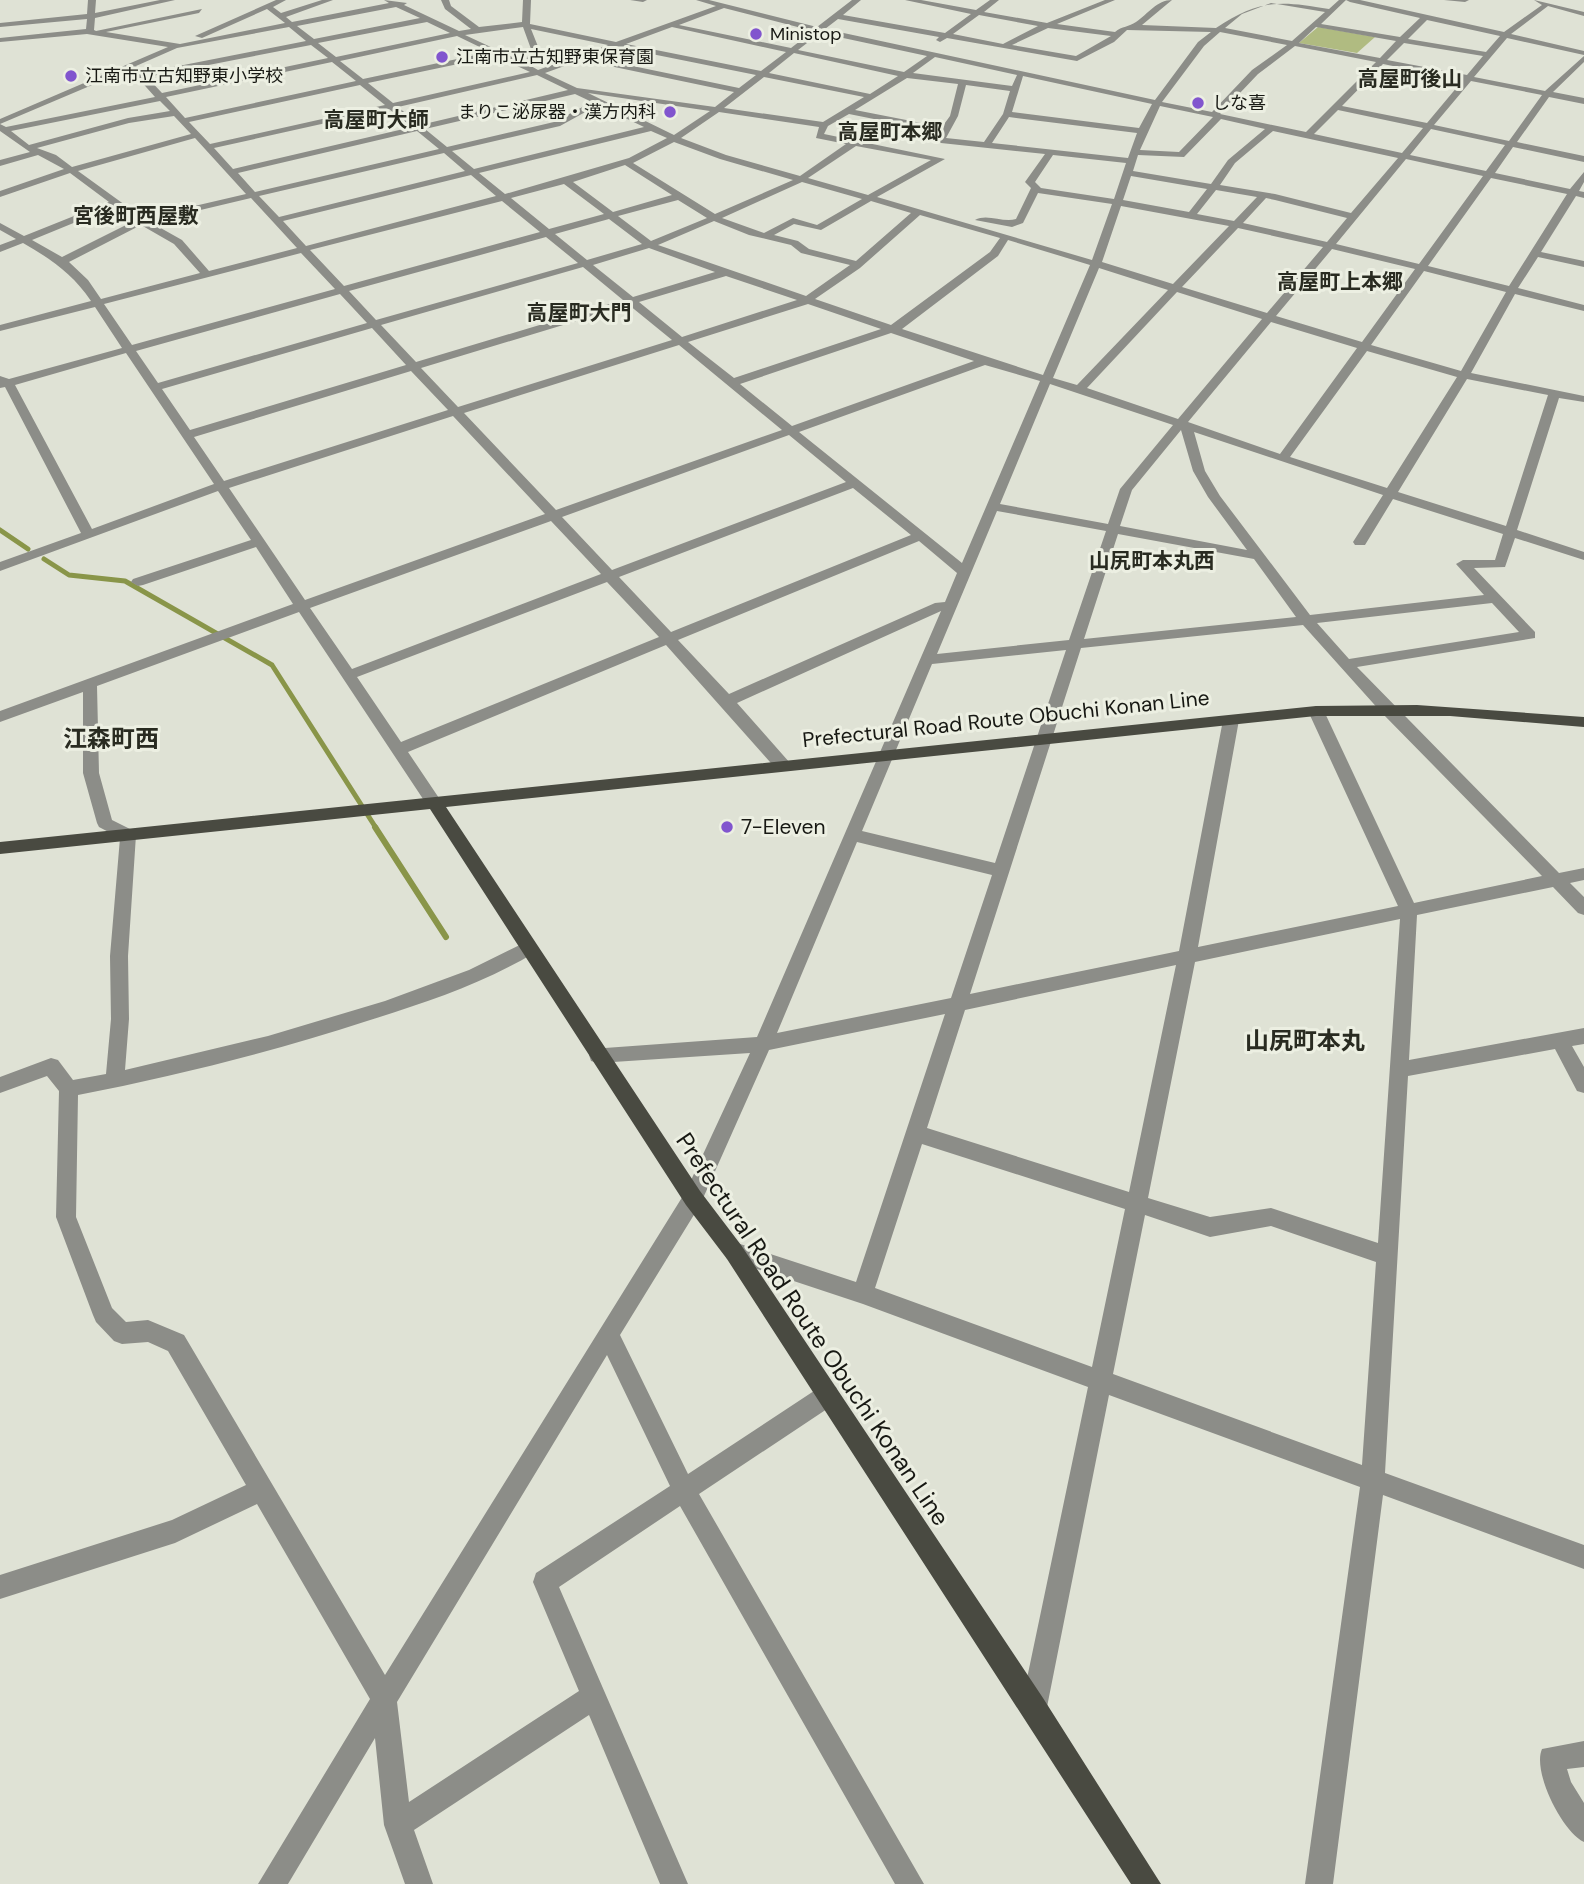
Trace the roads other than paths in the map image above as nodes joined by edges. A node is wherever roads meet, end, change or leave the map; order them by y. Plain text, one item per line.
1 (92, 0) edge
2 (171, 0) edge
3 (282, 0) edge
4 (329, 0) edge
5 (527, 0) edge
6 (634, 0) edge
7 (643, 0) edge
8 (700, 0) edge
9 (738, 0) edge
10 (857, 0) edge
11 (909, 0) edge
12 (995, 0) edge
13 (1111, 0) edge
14 (1168, 0) edge
15 (1272, 0) edge
16 (1343, 0) edge
17 (1350, 0) edge
18 (1448, 0) edge
19 (1465, 0) edge
20 (1532, 0) edge
21 (1560, 0) edge
22 (393, 2) edge
23 (447, 4) edge
24 (1548, 4) junction
25 (410, 5) edge
26 (268, 6) junction
27 (722, 6) junction
28 (435, 8) dead end
29 (421, 9) dead end
30 (1330, 11) junction
31 (977, 13) junction
32 (1584, 14) edge
33 (92, 16) junction
34 (281, 16) junction
35 (836, 16) junction
36 (1425, 17) junction
37 (428, 19) junction
38 (0, 25) edge
39 (293, 25) junction
40 (527, 25) junction
41 (671, 25) junction
42 (1045, 25) junction
43 (1315, 25) junction
44 (222, 26) junction
45 (1135, 27) junction
46 (478, 30) junction
47 (819, 30) junction
48 (1219, 30) junction
49 (91, 32) junction
50 (459, 34) junction
51 (1117, 35) junction
52 (1505, 35) junction
53 (946, 37) junction
54 (0, 40) edge
55 (1402, 40) junction
56 (313, 42) junction
57 (1293, 44) junction
58 (617, 45) junction
59 (174, 47) junction
60 (1003, 47) junction
61 (923, 51) junction
62 (791, 52) junction
63 (1031, 52) junction
64 (497, 53) junction
65 (1584, 53) edge
66 (935, 54) junction
67 (1488, 55) junction
68 (581, 58) junction
69 (1584, 58) edge
70 (332, 60) junction
71 (1381, 62) junction
72 (131, 65) junction
73 (526, 68) junction
74 (537, 73) junction
75 (1020, 73) junction
76 (762, 75) junction
77 (906, 75) junction
78 (141, 76) junction
79 (1468, 79) junction
80 (363, 82) junction
81 (962, 84) junction
82 (1015, 89) junction
83 (576, 91) junction
84 (741, 91) junction
85 (1547, 93) junction
86 (870, 96) junction
87 (160, 97) junction
88 (1584, 101) edge
89 (598, 102) junction
90 (1157, 103) junction
91 (392, 106) junction
92 (1336, 107) junction
93 (718, 109) junction
94 (848, 111) junction
95 (175, 113) junction
96 (1007, 114) junction
97 (1217, 115) junction
98 (183, 121) junction
99 (2, 123) edge
100 (824, 125) junction
101 (1272, 127) junction
102 (1429, 127) junction
103 (418, 128) junction
104 (651, 128) junction
105 (1141, 131) junction
106 (196, 135) junction
107 (942, 135) junction
108 (1308, 135) junction
109 (675, 139) junction
110 (855, 142) junction
111 (1510, 144) junction
112 (986, 145) junction
113 (209, 147) junction
114 (28, 148) junction
115 (446, 150) junction
116 (38, 152) junction
117 (1051, 152) junction
118 (917, 153) junction
119 (1404, 156) junction
120 (1133, 157) junction
121 (1584, 159) edge
122 (626, 162) junction
123 (0, 163) edge
124 (71, 170) junction
125 (232, 172) junction
126 (471, 172) junction
127 (1128, 173) junction
128 (1488, 174) junction
129 (1584, 175) edge
130 (801, 179) junction
131 (566, 181) junction
132 (1213, 186) junction
133 (1034, 191) junction
134 (0, 194) edge
135 (1579, 194) edge
136 (253, 195) junction
137 (1264, 195) junction
138 (503, 197) junction
139 (677, 197) junction
140 (868, 197) junction
141 (1118, 201) junction
142 (115, 203) junction
143 (919, 211) junction
144 (1192, 214) junction
145 (612, 215) junction
146 (1355, 217) junction
147 (714, 218) junction
148 (276, 220) junction
149 (141, 221) junction
150 (1239, 223) junction
151 (0, 226) edge
152 (971, 226) junction
153 (546, 232) junction
154 (767, 235) junction
155 (1006, 236) junction
156 (22, 238) junction
157 (650, 245) junction
158 (1331, 245) junction
159 (303, 248) junction
160 (0, 249) edge
161 (1534, 253) junction
162 (62, 261) junction
163 (584, 263) junction
164 (859, 264) junction
165 (1096, 264) junction
166 (1584, 264) edge
167 (1422, 268) junction
168 (206, 273) junction
169 (723, 273) junction
170 (342, 289) junction
171 (1175, 289) junction
172 (1511, 290) junction
173 (630, 301) junction
174 (806, 301) junction
175 (97, 302) junction
176 (1584, 307) edge
177 (1269, 316) junction
178 (374, 324) junction
179 (0, 328) edge
180 (891, 329) junction
181 (679, 340) junction
182 (1365, 347) junction
183 (129, 349) junction
184 (985, 361) junction
185 (411, 367) junction
186 (1464, 375) junction
187 (1047, 380) junction
188 (3, 382) edge
189 (731, 383) junction
190 (155, 387) junction
191 (1079, 389) junction
192 (1555, 393) junction
193 (1584, 399) edge
194 (456, 412) junction
195 (1183, 425) junction
196 (789, 431) junction
197 (187, 435) junction
198 (1283, 459) junction
199 (853, 483) junction
200 (221, 486) junction
201 (1392, 494) junction
202 (993, 506) junction
203 (553, 516) junction
204 (1113, 527) junction
205 (1510, 532) junction
206 (89, 535) junction
207 (919, 536) junction
208 (258, 542) junction
209 (1360, 542) dead end
210 (1258, 556) junction
211 (1584, 556) edge
212 (0, 567) edge
213 (965, 572) junction
214 (609, 576) junction
215 (138, 582) dead end
216 (1494, 598) junction
217 (300, 606) junction
218 (949, 606) junction
219 (1307, 620) junction
220 (668, 640) junction
221 (1076, 643) junction
222 (928, 660) junction
223 (1345, 664) junction
224 (349, 675) junction
225 (90, 682) junction
226 (727, 701) junction
227 (1386, 708) junction
228 (1316, 711) junction
229 (0, 717) edge
230 (1231, 720) junction
231 (1584, 722) edge
232 (1044, 739) junction
233 (397, 750) junction
234 (885, 754) junction
235 (785, 767) junction
236 (435, 804) junction
237 (128, 835) junction
238 (852, 835) junction
239 (0, 848) edge
240 (1001, 871) junction
241 (1584, 874) edge
242 (1554, 880) junction
243 (1584, 908) edge
244 (1409, 910) junction
245 (528, 948) junction
246 (1187, 957) junction
247 (960, 1002) junction
248 (1584, 1036) edge
249 (1559, 1039) junction
250 (763, 1044) junction
251 (598, 1055) junction
252 (1399, 1070) junction
253 (115, 1080) junction
254 (0, 1085) edge
255 (1584, 1085) edge
256 (69, 1089) junction
257 (916, 1133) junction
258 (693, 1198) junction
259 (1137, 1204) junction
260 (734, 1252) junction
261 (1387, 1256) junction
262 (863, 1294) junction
263 (608, 1334) junction
264 (1100, 1382) junction
265 (828, 1395) junction
266 (1373, 1480) junction
267 (263, 1489) junction
268 (684, 1490) junction
269 (1584, 1557) edge
270 (0, 1587) edge
271 (594, 1696) junction
272 (384, 1698) junction
273 (1034, 1707) junction
274 (1584, 1754) edge
275 (398, 1825) junction
276 (1584, 1828) edge
277 (272, 1884) edge
278 (419, 1884) edge
279 (674, 1884) edge
280 (910, 1884) edge
281 (1147, 1884) edge
282 (1319, 1884) edge

1 - 33 street
2 - 33 street
3 - 26 street
4 - 34 street
5 - 40 street
6 - 7 street
8 - 27 street
9 - 27 street
10 - 35 street
11 - 31 street
12 - 31 street
13 - 42 street
14 - 45 street
15 - 30 street
15 - 48 street
16 - 30 street
17 - 36 street
18 - 19 street
20 - 24 street
21 - 24 street
22 - 25 street
22 - 39 street
23 - 28 street
23 - 46 street
24 - 32 street
24 - 52 street
25 - 29 street
25 - 37 street
26 - 34 street
26 - 44 street
27 - 41 street
27 - 47 street
30 - 43 street
31 - 42 street
31 - 53 street
33 - 38 street
33 - 49 street
34 - 39 street
35 - 47 street
35 - 53 street
36 - 52 street
36 - 55 street
37 - 50 street
37 - 56 street
39 - 56 street
39 - 59 street
40 - 46 street
40 - 58 street
40 - 73 street
41 - 58 street
41 - 62 street
42 - 51 street
42 - 60 street
43 - 55 street
43 - 57 street
44 - 49 street
44 - 59 street
45 - 48 street
45 - 51 street
46 - 50 street
47 - 61 street
47 - 62 street
48 - 57 street
48 - 90 street
49 - 54 street
49 - 59 street
50 - 64 street
50 - 70 street
51 - 63 street
52 - 65 street
52 - 67 street
53 - 60 street
53 - 61 street
55 - 67 street
55 - 71 street
56 - 70 street
56 - 78 street
57 - 71 street
57 - 97 street
58 - 68 street
58 - 76 street
59 - 72 street
60 - 63 street
61 - 66 street
62 - 76 street
62 - 77 street
63 - 75 street
64 - 73 street
64 - 80 street
66 - 75 street
66 - 77 street
67 - 79 street
68 - 74 street
68 - 84 street
69 - 85 street
70 - 80 street
70 - 87 street
71 - 79 street
71 - 92 street
72 - 78 street
72 - 99 street
73 - 74 street
74 - 83 street
74 - 91 street
75 - 82 street
75 - 90 street
76 - 84 street
76 - 86 street
77 - 81 street
77 - 86 street
78 - 87 street
79 - 85 street
79 - 102 street
80 - 91 street
80 - 98 street
81 - 82 street
81 - 107 street
82 - 96 street
83 - 89 street
83 - 93 street
83 - 103 street
84 - 93 street
85 - 88 street
85 - 111 street
86 - 94 street
87 - 95 street
87 - 99 street
89 - 104 street
89 - 115 street
90 - 97 street
90 - 105 street
91 - 103 street
91 - 113 street
92 - 102 street
92 - 108 street
93 - 100 street
93 - 109 street
94 - 100 street
94 - 107 street
95 - 98 street
95 - 114 street
96 - 105 street
96 - 112 street
97 - 101 street
97 - 120 street
98 - 106 street
99 - 114 street
100 - 110 street
101 - 108 street
101 - 132 street
102 - 111 street
102 - 119 street
103 - 115 street
103 - 125 street
104 - 109 street
104 - 126 street
105 - 120 street
106 - 113 street
106 - 124 street
107 - 112 street
107 - 118 street
108 - 119 street
109 - 122 street
109 - 130 street
110 - 118 street
110 - 130 street
111 - 121 street
111 - 128 street
112 - 117 street
113 - 125 street
114 - 116 street
115 - 126 street
115 - 136 street
116 - 123 street
116 - 124 street
117 - 120 street
117 - 133 street
118 - 140 street
119 - 128 street
119 - 146 street
120 - 127 street
122 - 131 street
122 - 139 street
124 - 134 street
124 - 142 street
125 - 136 street
126 - 138 street
126 - 148 street
127 - 132 street
127 - 141 street
128 - 135 street
128 - 167 street
129 - 135 street
130 - 140 street
130 - 147 street
131 - 138 street
131 - 145 street
132 - 137 street
132 - 144 street
133 - 141 street
133 - 152 street
135 - 161 street
136 - 148 street
136 - 149 street
137 - 146 street
137 - 150 street
138 - 153 street
138 - 159 street
139 - 145 street
139 - 147 street
140 - 143 street
140 - 154 street
141 - 144 street
141 - 165 street
142 - 149 street
142 - 156 street
143 - 152 street
143 - 164 street
144 - 150 street
145 - 153 street
145 - 157 street
146 - 158 street
147 - 154 street
147 - 157 street
148 - 159 street
149 - 162 street
149 - 168 street
150 - 158 street
150 - 171 street
151 - 156 street
152 - 155 street
153 - 163 street
153 - 170 street
154 - 164 street
155 - 165 street
155 - 180 street
156 - 160 street
156 - 162 street
157 - 163 street
157 - 169 street
158 - 167 street
158 - 177 street
159 - 168 street
159 - 170 street
161 - 166 street
161 - 172 street
162 - 175 street
163 - 173 street
163 - 178 street
164 - 174 street
165 - 171 street
165 - 187 street
167 - 172 street
167 - 182 street
168 - 175 street
169 - 173 street
169 - 174 street
170 - 178 street
170 - 183 street
171 - 177 street
171 - 191 street
172 - 176 street
172 - 186 street
173 - 181 street
173 - 185 street
174 - 180 street
174 - 181 street
175 - 179 street
175 - 183 street
177 - 182 street
177 - 195 street
178 - 185 street
178 - 190 street
180 - 184 street
180 - 189 street
181 - 189 street
181 - 194 street
182 - 186 street
182 - 198 street
183 - 188 street
183 - 190 street
184 - 187 street
184 - 196 street
185 - 194 street
185 - 197 street
186 - 192 street
186 - 201 street
187 - 191 street
187 - 202 street
188 - 206 street
189 - 196 street
190 - 197 street
191 - 195 street
192 - 193 street
192 - 205 street
194 - 200 street
194 - 203 street
195 - 198 street
195 - 204 street
195 - 210 street
196 - 199 street
196 - 203 street
197 - 200 street
198 - 201 street
199 - 207 street
199 - 214 street
200 - 206 street
200 - 208 street
201 - 205 street
201 - 209 street
202 - 204 street
202 - 213 street
203 - 214 street
203 - 217 street
204 - 210 street
204 - 221 street
205 - 211 street
205 - 216 street
206 - 212 street
207 - 213 street
207 - 220 street
208 - 215 street
208 - 217 street
210 - 219 street
213 - 218 street
214 - 220 street
214 - 224 street
216 - 219 street
216 - 223 street
217 - 224 street
217 - 225 street
218 - 222 street
218 - 226 street
219 - 221 street
219 - 223 street
220 - 226 street
220 - 233 street
221 - 222 street
221 - 232 street
222 - 234 street
223 - 227 street
224 - 233 street
225 - 229 street
225 - 237 street
226 - 235 street
227 - 228 main road, Prefectural Road Route Obuchi Konan Line
227 - 231 main road, Prefectural Road Route Obuchi Konan Line
227 - 242 street
228 - 230 main road, Prefectural Road Route Obuchi Konan Line
228 - 244 street
230 - 232 main road, Prefectural Road Route Obuchi Konan Line
230 - 246 street
232 - 234 main road, Prefectural Road Route Obuchi Konan Line
232 - 240 street
233 - 236 street
234 - 235 main road, Prefectural Road Route Obuchi Konan Line
234 - 238 street
235 - 236 main road, Prefectural Road Route Obuchi Konan Line
236 - 237 main road, Prefectural Road Route Obuchi Konan Line
236 - 245 main road, Prefectural Road Route Obuchi Konan Line
237 - 239 main road, Prefectural Road Route Obuchi Konan Line
237 - 253 street
238 - 240 street
238 - 250 street
240 - 247 street
241 - 242 street
242 - 243 street
242 - 244 street
244 - 246 street
244 - 252 street
245 - 251 main road, Prefectural Road Route Obuchi Konan Line
245 - 253 street
246 - 247 street
246 - 259 street
247 - 250 street
247 - 257 street
248 - 249 street
249 - 252 street
249 - 255 street
250 - 251 street
250 - 258 street
251 - 258 main road, Prefectural Road Route Obuchi Konan Line
252 - 261 street
253 - 256 street
254 - 256 street
256 - 267 street
257 - 259 street
257 - 262 street
258 - 260 main road, Prefectural Road Route Obuchi Konan Line
258 - 263 street
259 - 261 street
259 - 264 street
260 - 262 street
260 - 265 main road, Prefectural Road Route Obuchi Konan Line
261 - 266 street
262 - 264 street
263 - 268 street
263 - 272 street
264 - 266 street
264 - 273 street
265 - 268 street
265 - 273 main road, Prefectural Road Route Obuchi Konan Line
266 - 269 street
266 - 282 street
267 - 270 street
267 - 272 street
268 - 271 street
268 - 280 street
271 - 275 street
271 - 279 street
272 - 275 street
272 - 277 street
273 - 281 main road, Prefectural Road Route Obuchi Konan Line
274 - 276 street
275 - 278 street

